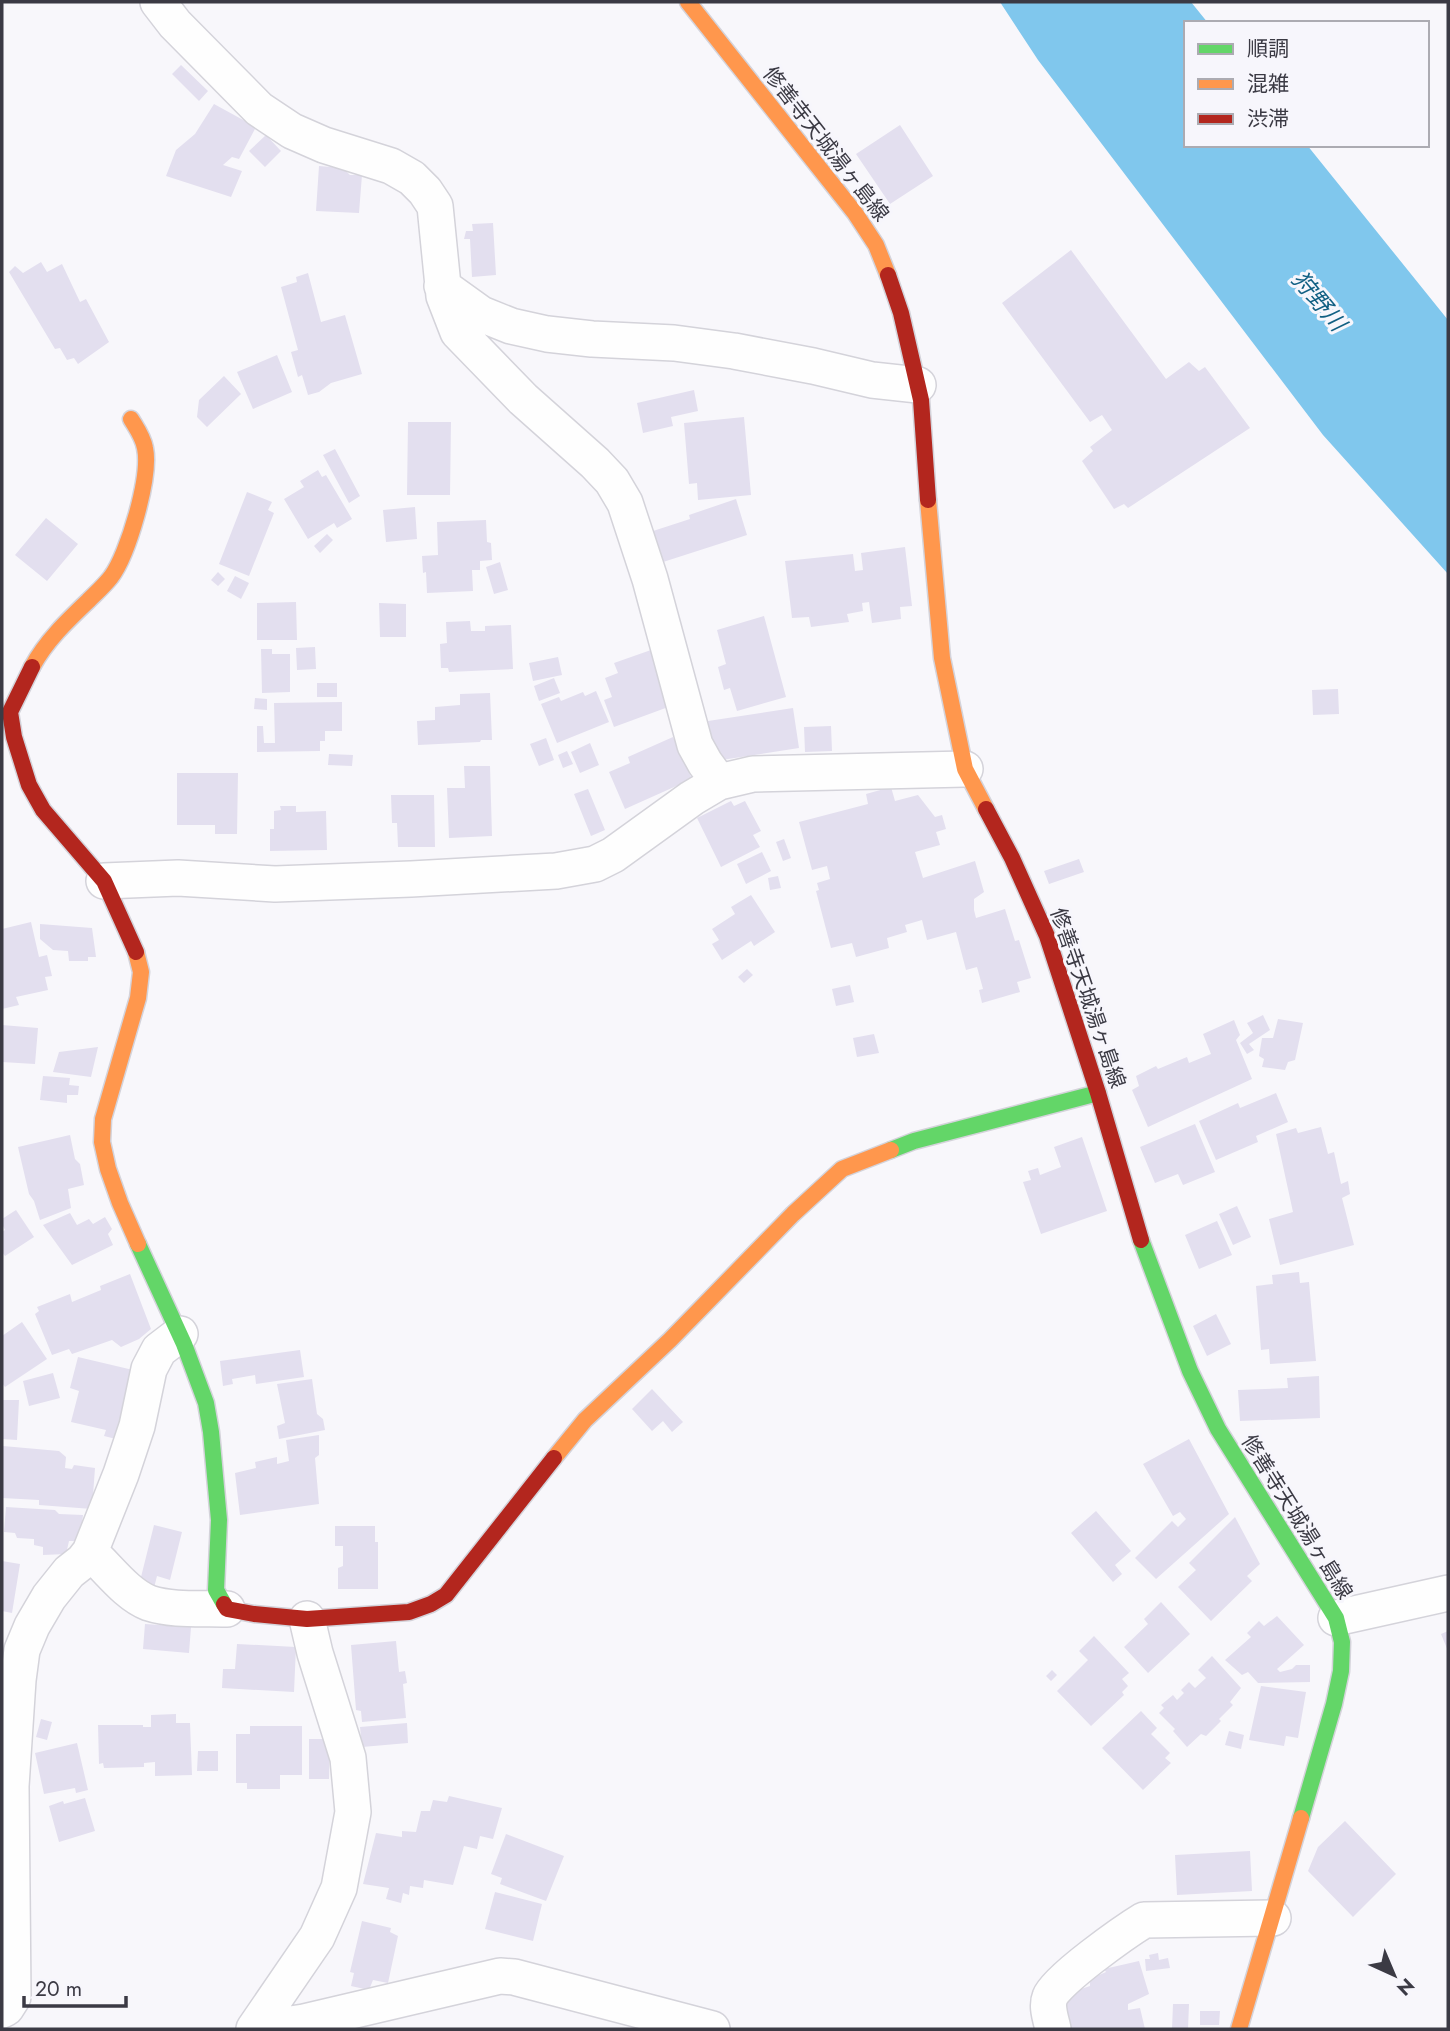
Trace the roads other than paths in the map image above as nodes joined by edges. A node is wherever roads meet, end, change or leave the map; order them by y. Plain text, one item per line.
1 (158, 2) edge
2 (688, 2) edge
3 (443, 286) junction
4 (918, 385) junction
5 (131, 419) dead end
6 (965, 769) junction
7 (719, 782) junction
8 (104, 881) junction
9 (1098, 1093) junction
10 (180, 1334) junction
11 (90, 1552) junction
12 (1448, 1593) edge
13 (227, 1609) junction
14 (1336, 1618) junction
15 (307, 1619) junction
16 (1273, 1917) junction
17 (2, 2010) edge
18 (255, 2029) edge
19 (712, 2029) edge
20 (1053, 2029) edge
21 (1239, 2029) edge

1 - 3 street
2 - 4 street, 修善寺天城湯ヶ島線
3 - 4 street
3 - 7 street
4 - 6 street, 修善寺天城湯ヶ島線
5 - 8 street
6 - 7 street
6 - 9 street, 修善寺天城湯ヶ島線
7 - 8 street
8 - 10 street
9 - 14 street, 修善寺天城湯ヶ島線
9 - 15 street
10 - 11 street
10 - 13 street
11 - 13 street
11 - 17 street
12 - 14 street
13 - 15 street
14 - 16 street, 修善寺天城湯ヶ島線
15 - 18 street
16 - 20 street
16 - 21 street, 修善寺天城湯ヶ島線
18 - 19 street

